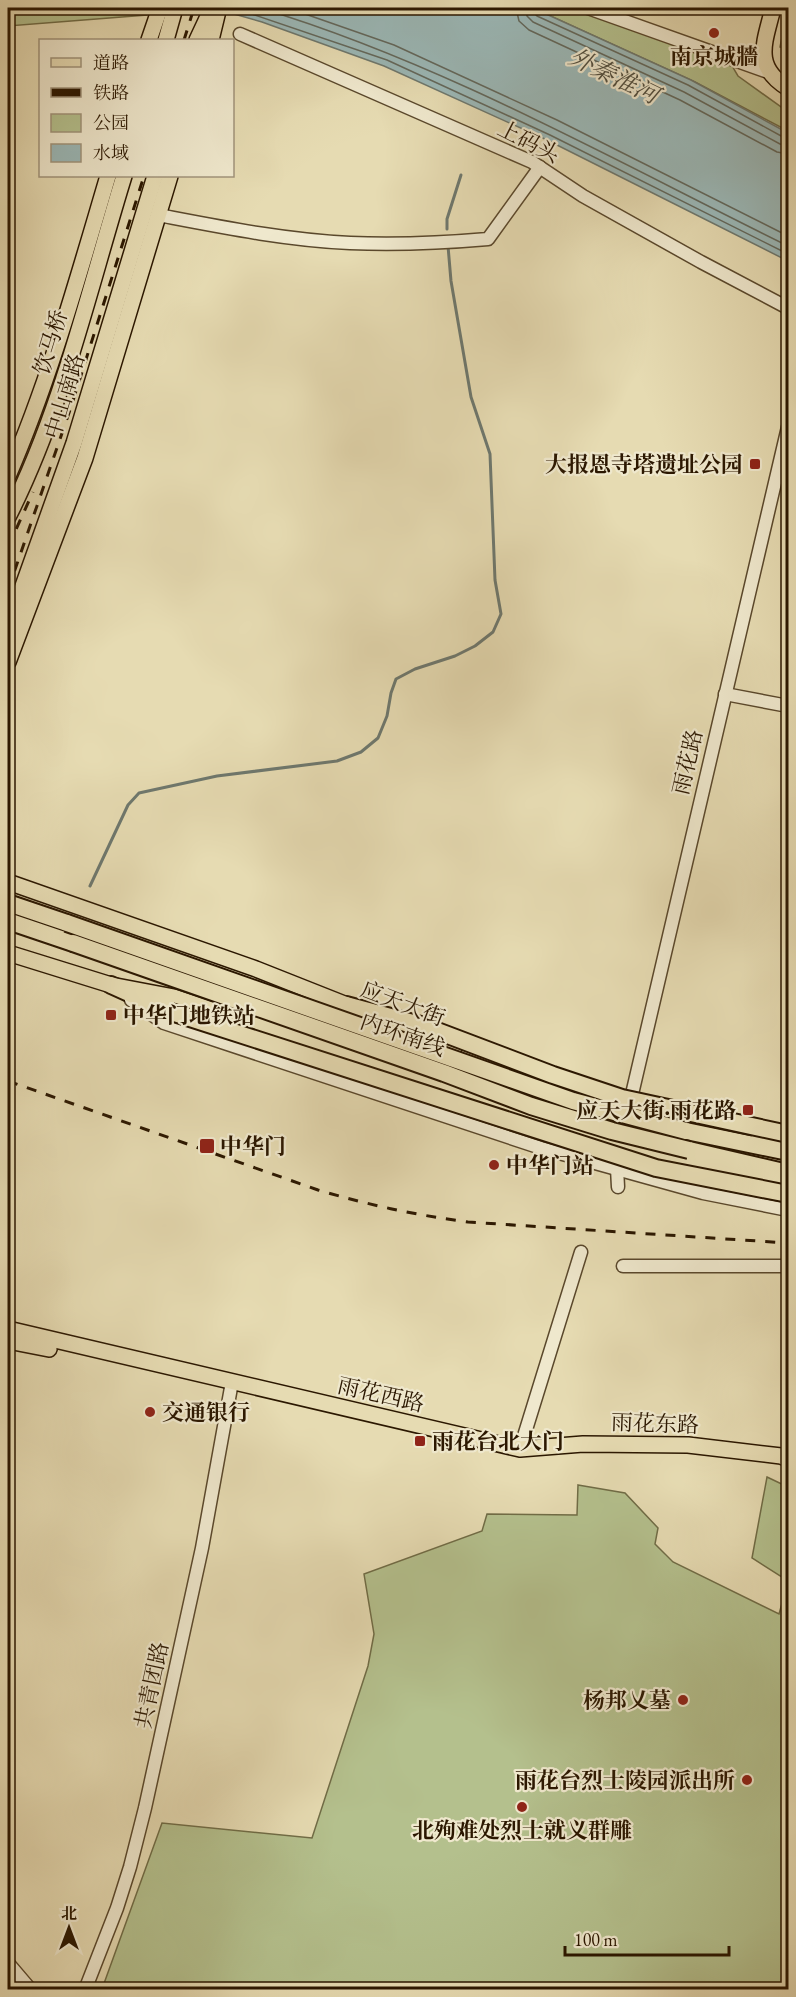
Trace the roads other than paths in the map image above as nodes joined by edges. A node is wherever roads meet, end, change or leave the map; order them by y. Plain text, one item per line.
1 (160, 8) edge
2 (176, 8) edge
3 (212, 8) edge
4 (219, 8) edge
5 (588, 8) edge
6 (773, 8) edge
7 (240, 34) dead end
8 (149, 39) edge
9 (166, 39) edge
10 (197, 39) edge
11 (211, 39) edge
12 (771, 73) junction
13 (789, 88) edge
14 (540, 167) junction
15 (108, 177) edge
16 (124, 177) edge
17 (155, 177) edge
18 (170, 177) edge
19 (158, 215) junction
20 (789, 308) edge
21 (789, 427) edge
22 (8, 476) edge
23 (8, 517) edge
24 (8, 628) edge
25 (8, 662) edge
26 (725, 694) junction
27 (789, 706) edge
28 (8, 882) edge
29 (8, 903) edge
30 (8, 921) edge
31 (8, 953) edge
32 (111, 985) junction
33 (346, 1005) junction
34 (629, 1108) junction
35 (789, 1134) edge
36 (789, 1143) edge
37 (615, 1145) junction
38 (789, 1152) edge
39 (617, 1170) junction
40 (789, 1173) edge
41 (789, 1183) edge
42 (618, 1187) dead end
43 (789, 1194) edge
44 (789, 1210) edge
45 (581, 1252) dead end
46 (623, 1266) dead end
47 (789, 1266) edge
48 (8, 1329) edge
49 (8, 1341) edge
50 (232, 1382) junction
51 (520, 1449) junction
52 (789, 1459) edge
53 (8, 1963) edge
54 (31, 1989) edge
55 (85, 1989) edge

1 - 8 main road
2 - 9 main road
3 - 10 main road
4 - 11 main road
5 - 12 street
6 - 12 main road
7 - 14 street, 上码头
12 - 13 main road
14 - 19 street
14 - 20 street, 上码头
15 - 22 main road
16 - 23 main road, 饮马桥
17 - 24 main road, 中山南路
18 - 19 main road
19 - 25 main road
21 - 26 street, 雨花路
26 - 27 street
26 - 34 street, 雨花路
28 - 33 main road, 应天大街
29 - 38 highway, 内环南线, bridge
30 - 40 highway, 内环南线, bridge
31 - 32 main road
32 - 37 main road
32 - 39 street
32 - 43 highway, bridge
33 - 34 main road, 应天大街
33 - 35 highway, bridge
34 - 36 main road, 应天大街
34 - 37 street, 雨花路
37 - 39 street
37 - 41 main road
39 - 42 street
39 - 44 street
45 - 51 street
46 - 47 street
48 - 50 main road, 雨花西路
49 - 50 main road, 雨花西路
50 - 51 main road, 雨花西路
50 - 55 street, 共青团路
51 - 52 main road, 雨花东路
53 - 54 street

